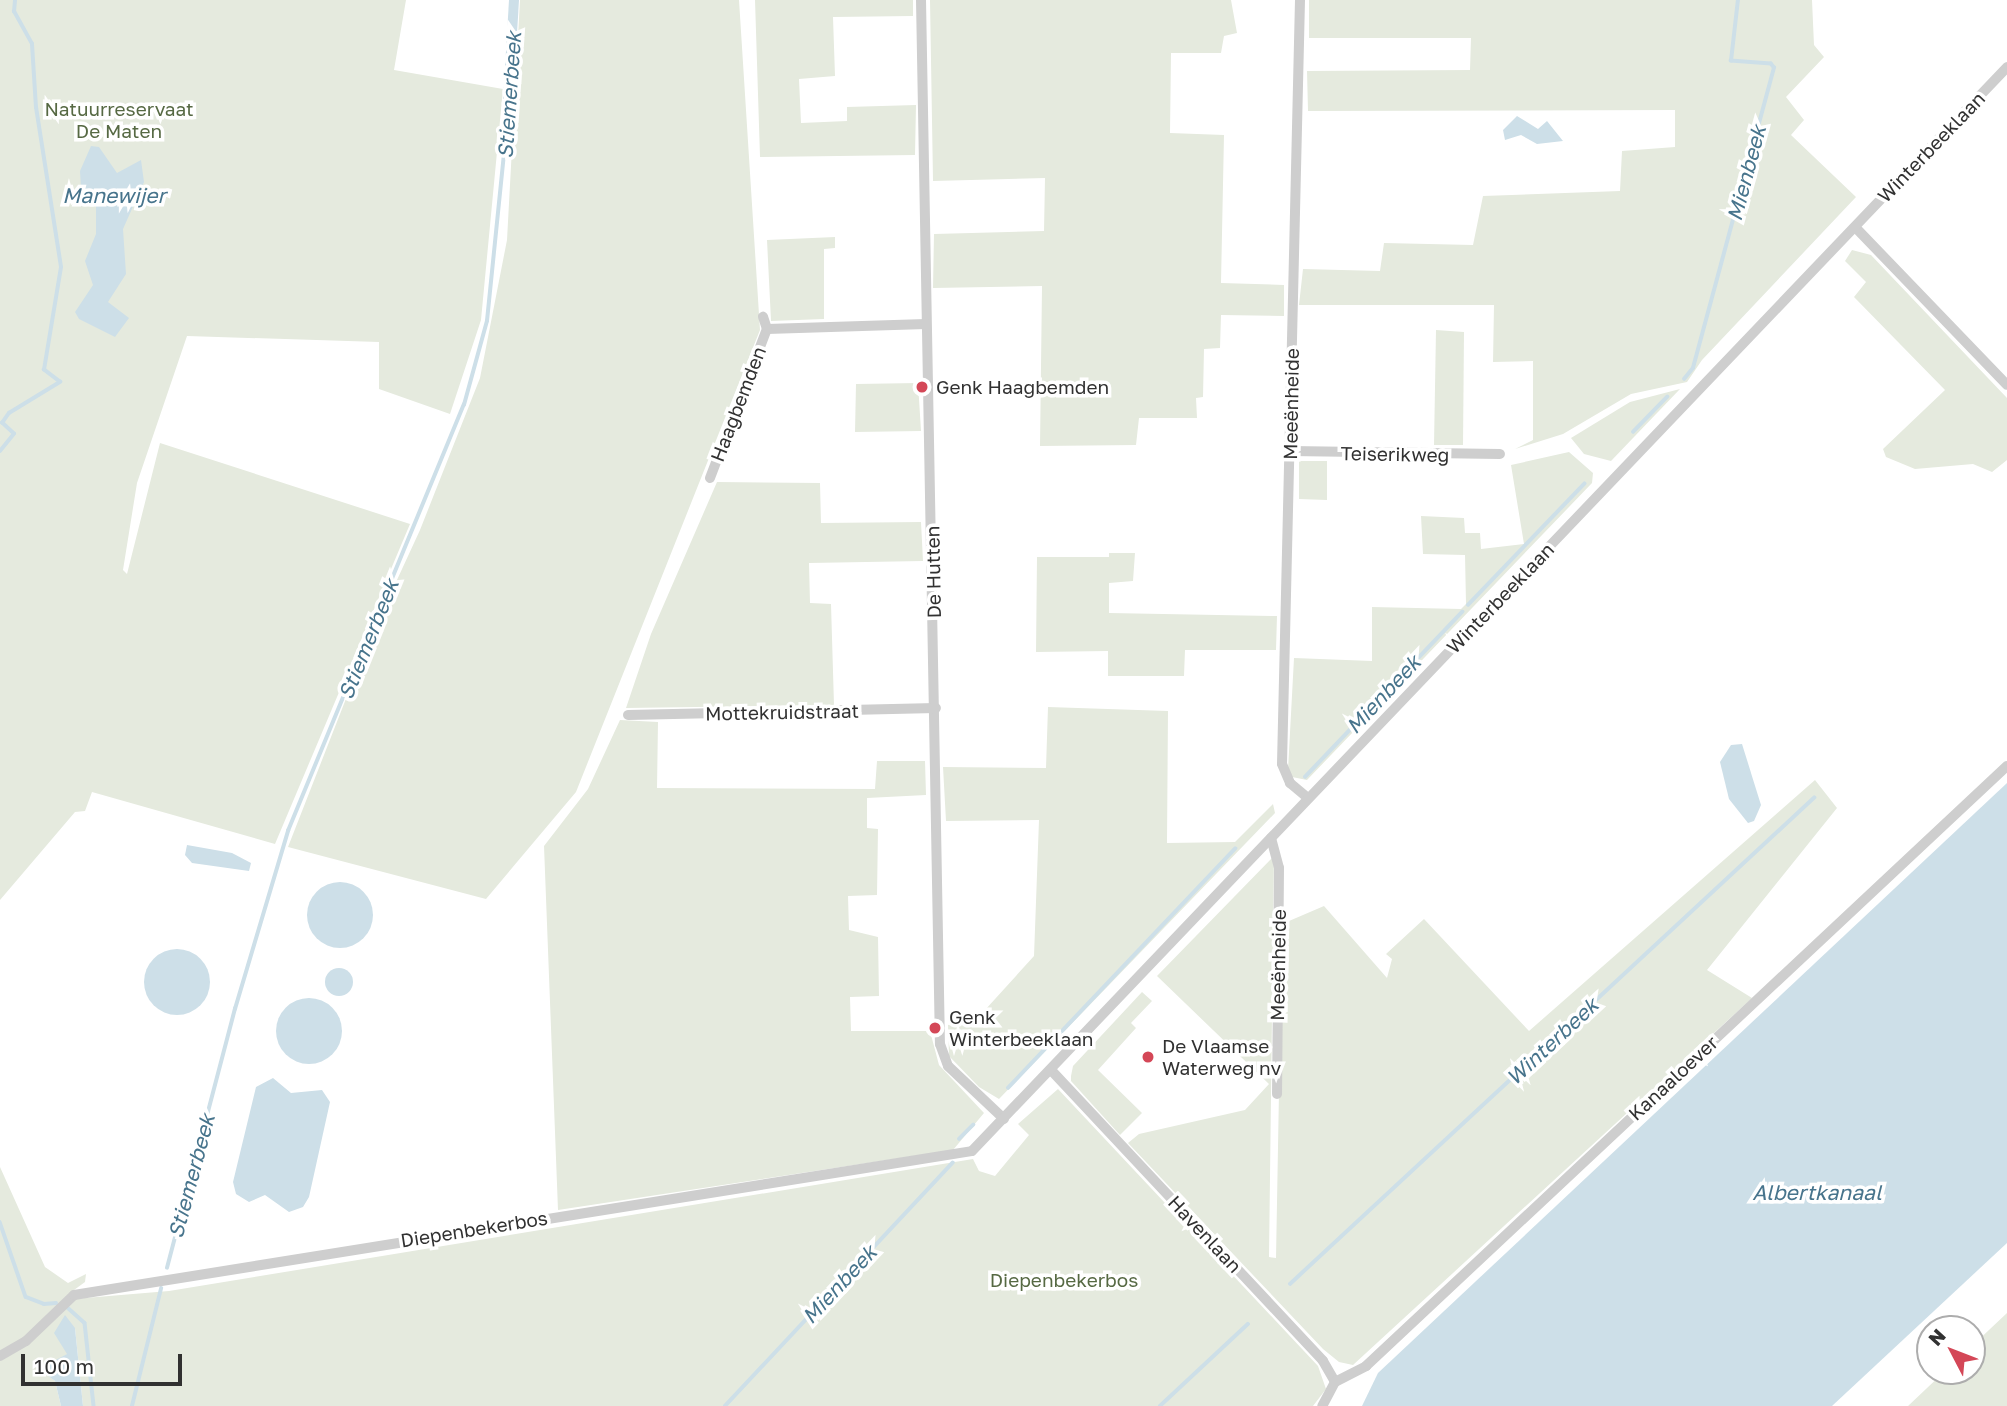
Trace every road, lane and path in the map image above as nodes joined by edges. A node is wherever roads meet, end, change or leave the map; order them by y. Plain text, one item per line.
1 (921, 0) edge
2 (1300, 0) edge
3 (2007, 67) edge
4 (1855, 227) junction
5 (764, 317) dead end
6 (926, 324) junction
7 (767, 329) junction
8 (2007, 385) edge
9 (1290, 451) junction
10 (1500, 454) dead end
11 (710, 478) dead end
12 (936, 708) junction
13 (628, 715) dead end
14 (2007, 766) edge
15 (1307, 798) junction
16 (1271, 838) junction
17 (1051, 1070) junction
18 (1277, 1094) dead end
19 (1004, 1119) junction
20 (972, 1151) joint
21 (0, 1356) edge
22 (1335, 1382) junction
23 (1322, 1406) edge

1 - 6 street, De Hutten
2 - 9 street, Meeënheide
3 - 4 street, Winterbeeklaan
4 - 8 street
4 - 15 street, Winterbeeklaan
5 - 7 street, Haagbemden
6 - 7 street, Haagbemden
6 - 12 street, De Hutten
7 - 11 street, Haagbemden
9 - 10 street, Teiserikweg
9 - 15 street, Meeënheide
12 - 13 street, Mottekruidstraat
12 - 19 street, De Hutten
14 - 22 street, Kanaaloever
15 - 16 street, Winterbeeklaan
16 - 17 street, Winterbeeklaan
16 - 18 street, Meeënheide
17 - 19 street, Winterbeeklaan
17 - 22 street, Havenlaan
19 - 20 street, Winterbeeklaan
20 - 21 street, Diepenbekerbos
22 - 23 street

